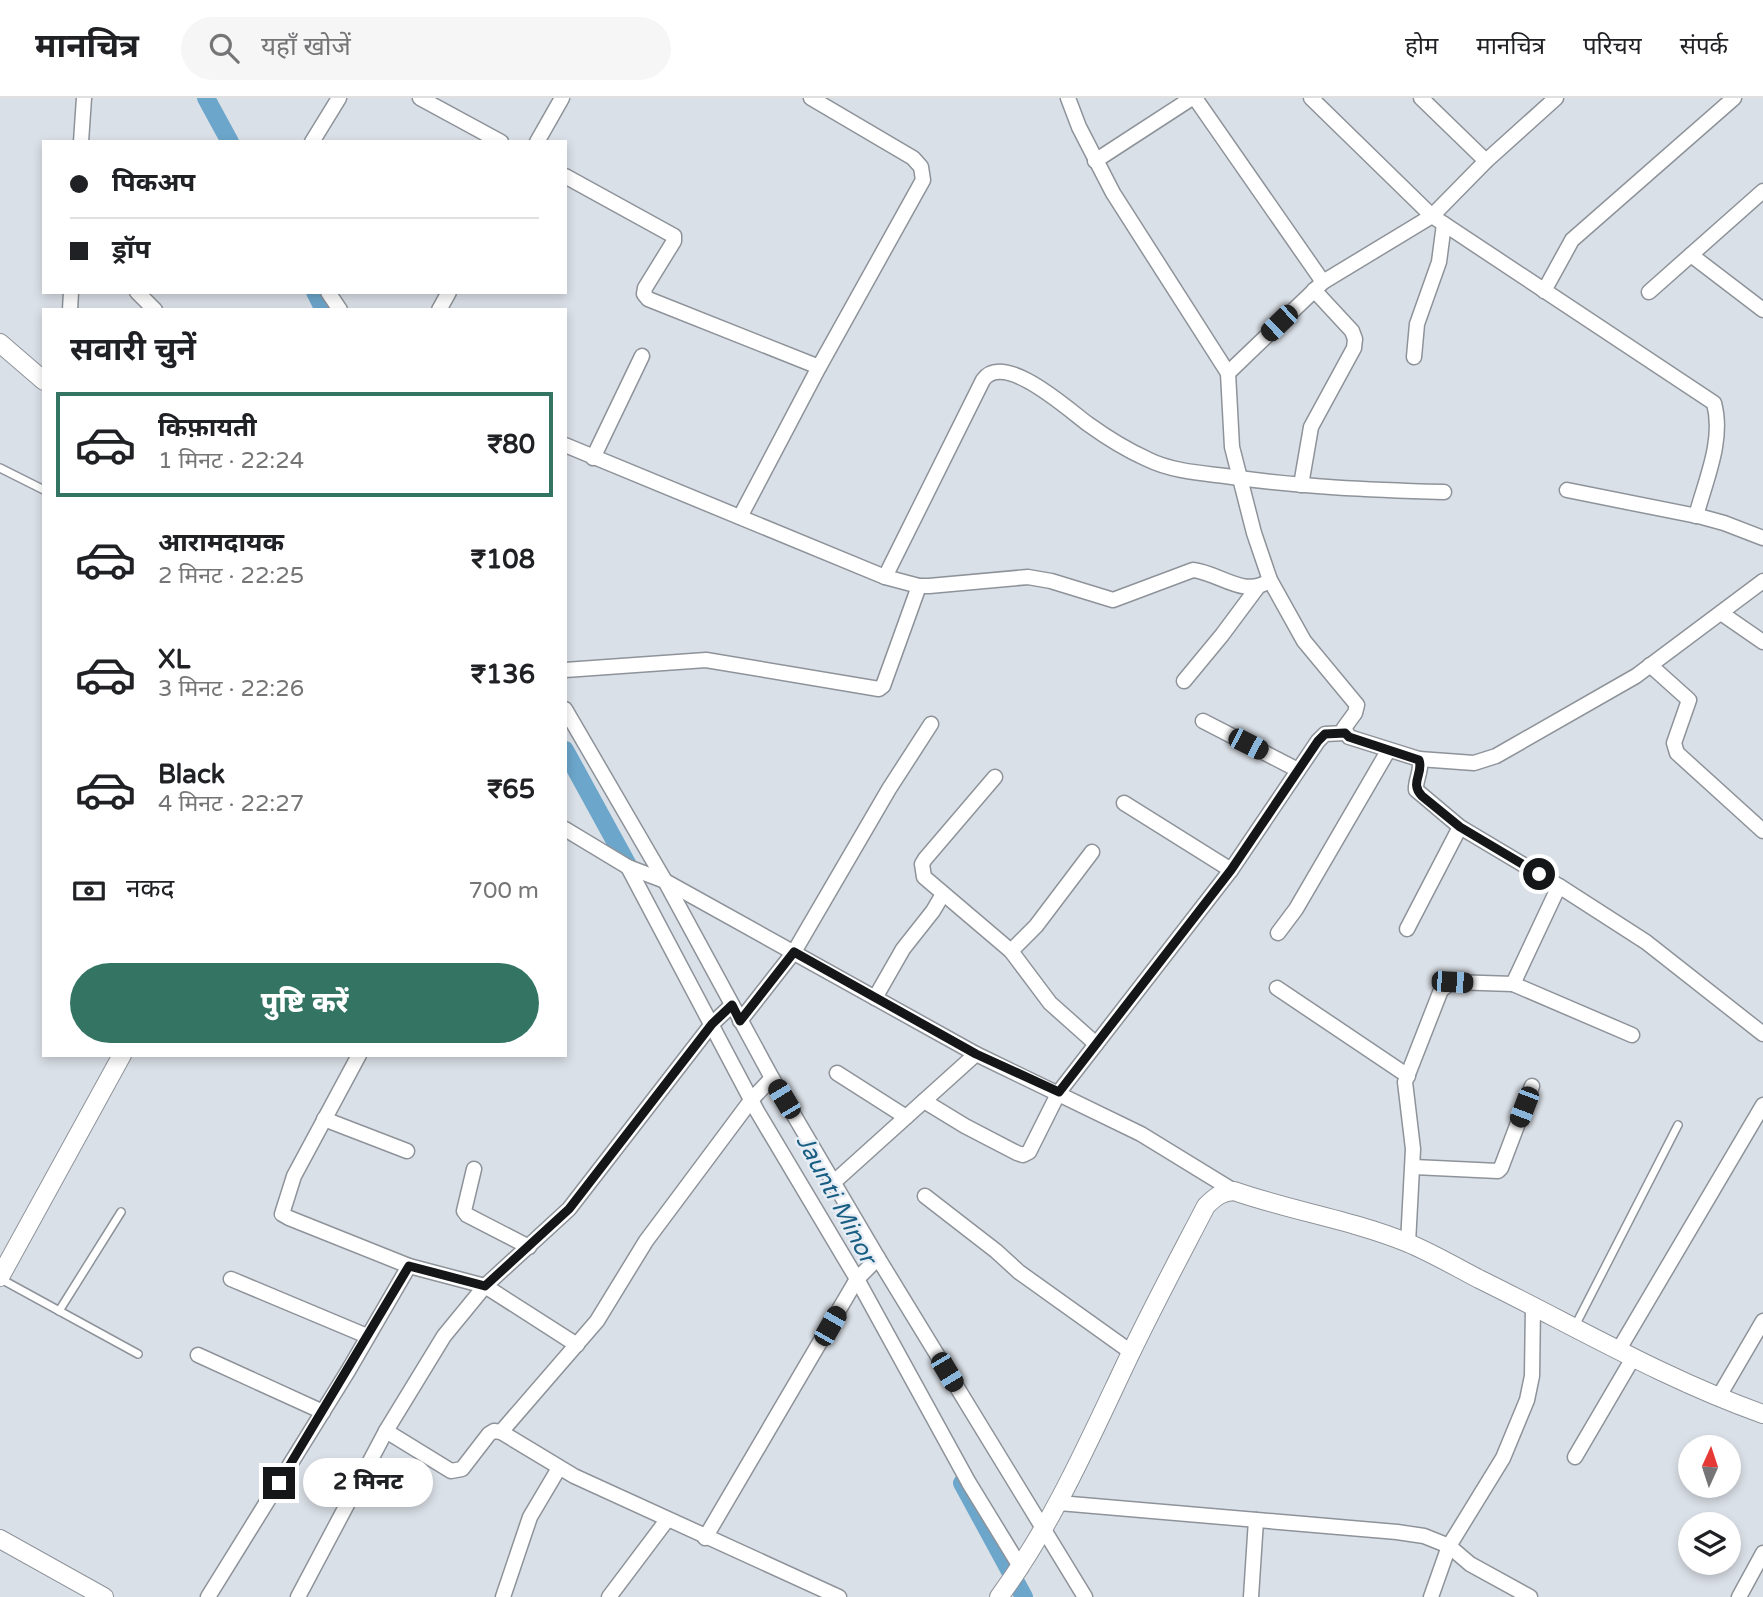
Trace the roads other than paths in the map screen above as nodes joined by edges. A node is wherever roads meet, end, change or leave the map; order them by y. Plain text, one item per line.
1 (84, 98) edge
2 (339, 98) edge
3 (419, 98) edge
4 (562, 98) edge
5 (811, 98) edge
6 (1068, 98) edge
7 (1194, 98) edge
8 (1311, 98) edge
9 (1421, 98) edge
10 (1734, 98) edge
11 (1547, 101) edge
12 (81, 140) edge
13 (313, 140) edge
14 (497, 140) edge
15 (538, 140) edge
16 (1095, 161) junction
17 (1486, 161) junction
18 (567, 177) edge
19 (1763, 191) edge
20 (1432, 216) junction
21 (1444, 225) junction
22 (1691, 255) junction
23 (1318, 286) junction
24 (1544, 290) junction
25 (1649, 292) dead end
26 (139, 294) edge
27 (153, 308) edge
28 (1763, 310) edge
29 (0, 343) edge
30 (642, 356) dead end
31 (1414, 357) dead end
32 (819, 367) junction
33 (1228, 373) junction
34 (42, 379) edge
35 (567, 447) edge
36 (593, 458) junction
37 (0, 468) edge
38 (1240, 478) junction
39 (1301, 485) junction
40 (42, 489) edge
41 (1567, 490) dead end
42 (1444, 492) dead end
43 (1696, 516) junction
44 (740, 517) junction
45 (1763, 538) edge
46 (885, 577) junction
47 (1763, 581) edge
48 (1264, 584) junction
49 (919, 586) junction
50 (1721, 614) junction
51 (1763, 642) edge
52 (1650, 664) junction
53 (567, 670) edge
54 (1184, 681) dead end
55 (567, 713) edge
56 (1203, 721) dead end
57 (931, 724) dead end
58 (1345, 733) junction
59 (1388, 751) junction
60 (1419, 760) junction
61 (1298, 770) junction
62 (995, 777) dead end
63 (1125, 803) dead end
64 (1460, 827) junction
65 (567, 830) edge
66 (1763, 831) edge
67 (1092, 852) dead end
68 (631, 868) junction
69 (1231, 870) junction
70 (658, 878) junction
71 (1559, 886) junction
72 (943, 894) junction
73 (1407, 929) dead end
74 (1278, 933) dead end
75 (1011, 951) junction
76 (794, 952) junction
77 (1513, 984) junction
78 (1277, 988) dead end
79 (875, 998) junction
80 (722, 1015) junction
81 (740, 1021) junction
82 (1763, 1034) edge
83 (1632, 1035) dead end
84 (1096, 1044) junction
85 (976, 1054) junction
86 (121, 1057) edge
87 (358, 1057) edge
88 (837, 1073) dead end
89 (1408, 1076) junction
90 (1532, 1086) dead end
91 (762, 1088) junction
92 (1059, 1092) junction
93 (924, 1101) junction
94 (1763, 1105) edge
95 (906, 1117) junction
96 (324, 1119) junction
97 (1678, 1125) dead end
98 (407, 1151) dead end
99 (1413, 1167) junction
100 (474, 1169) dead end
101 (834, 1182) junction
102 (1234, 1191) junction
103 (925, 1196) dead end
104 (121, 1212) dead end
105 (1408, 1243) junction
106 (529, 1247) junction
107 (409, 1266) junction
108 (868, 1268) junction
109 (0, 1278) edge
110 (231, 1279) dead end
111 (485, 1286) junction
112 (1533, 1305) junction
113 (59, 1311) junction
114 (1763, 1321) edge
115 (1574, 1327) junction
116 (367, 1336) junction
117 (577, 1345) junction
118 (1131, 1352) junction
119 (138, 1354) dead end
120 (1626, 1354) junction
121 (198, 1355) dead end
122 (1718, 1398) junction
123 (323, 1412) junction
124 (1763, 1415) edge
125 (386, 1431) junction
126 (501, 1432) junction
127 (1575, 1457) dead end
128 (559, 1468) junction
129 (1059, 1503) junction
130 (667, 1520) junction
131 (1256, 1520) junction
132 (1040, 1536) junction
133 (705, 1538) junction
134 (2, 1546) edge
135 (1449, 1546) junction
136 (1763, 1553) edge
137 (1024, 1562) junction
138 (104, 1597) edge
139 (208, 1597) edge
140 (298, 1597) edge
141 (503, 1597) edge
142 (609, 1597) edge
143 (839, 1597) edge
144 (999, 1597) edge
145 (1085, 1597) edge
146 (1251, 1597) edge
147 (1431, 1597) edge
148 (1530, 1597) edge
149 (1739, 1597) edge

1 - 12 street
2 - 13 street
3 - 14 street
4 - 15 street
5 - 32 street
6 - 16 street
7 - 16 street
7 - 23 street
8 - 20 street
9 - 17 street
10 - 24 street
11 - 17 street
16 - 33 street
17 - 20 street
18 - 32 street
19 - 22 street
20 - 21 street
20 - 23 street
21 - 24 street
21 - 31 street
22 - 25 street
22 - 28 street
23 - 33 street
23 - 39 street
24 - 43 street
26 - 27 street
29 - 34 street
30 - 36 street
32 - 44 street
33 - 38 street
35 - 36 street
36 - 44 street
37 - 40 lane
38 - 39 street
38 - 46 street
38 - 48 street
39 - 42 street
41 - 43 street
43 - 45 street
44 - 46 street
46 - 49 street
47 - 50 street
48 - 49 street
48 - 54 street
48 - 58 street
49 - 53 street
50 - 51 street
50 - 52 street
52 - 60 street
52 - 66 street
55 - 70 street
56 - 61 street
57 - 76 street
58 - 59 street
58 - 61 street
59 - 60 street
59 - 74 street
60 - 64 street
61 - 69 street
62 - 72 street
63 - 69 street
64 - 71 street
64 - 73 street
65 - 68 street
67 - 75 street
68 - 70 street
68 - 80 street
69 - 84 street
70 - 76 street
70 - 80 street
71 - 77 street
71 - 82 street
72 - 75 street
72 - 79 street
75 - 84 street
76 - 79 street
76 - 81 street
77 - 83 street
77 - 89 street
78 - 89 street
79 - 85 street
80 - 81 street
80 - 91 street
80 - 106 street
81 - 91 street
84 - 92 street
85 - 92 street
85 - 93 street
86 - 109 street
87 - 96 street
88 - 95 street
89 - 99 street
90 - 99 street
91 - 101 street
91 - 108 street
91 - 117 street
92 - 93 street
92 - 102 street
93 - 95 street
94 - 120 street
95 - 101 street
96 - 98 street
96 - 107 street
97 - 115 lane
99 - 105 street
100 - 106 street
101 - 108 street
102 - 105 street
102 - 118 street
103 - 118 street
104 - 113 lane
105 - 112 street
106 - 111 street
107 - 111 street
107 - 116 street
108 - 132 street
108 - 133 street
108 - 137 street
109 - 113 lane
110 - 116 street
111 - 117 street
111 - 125 street
112 - 115 street
112 - 135 street
113 - 119 lane
114 - 122 street
115 - 120 street
116 - 123 street
117 - 126 street
118 - 129 street
120 - 122 street
120 - 127 street
121 - 123 street
122 - 124 street
123 - 139 street
125 - 126 street
125 - 140 street
126 - 128 street
128 - 130 street
128 - 141 street
129 - 131 street
129 - 132 street
130 - 133 street
130 - 142 street
131 - 135 street
131 - 146 street
132 - 137 street
132 - 145 street
133 - 143 street
134 - 138 street
135 - 147 street
135 - 148 street
136 - 149 street
137 - 144 street

